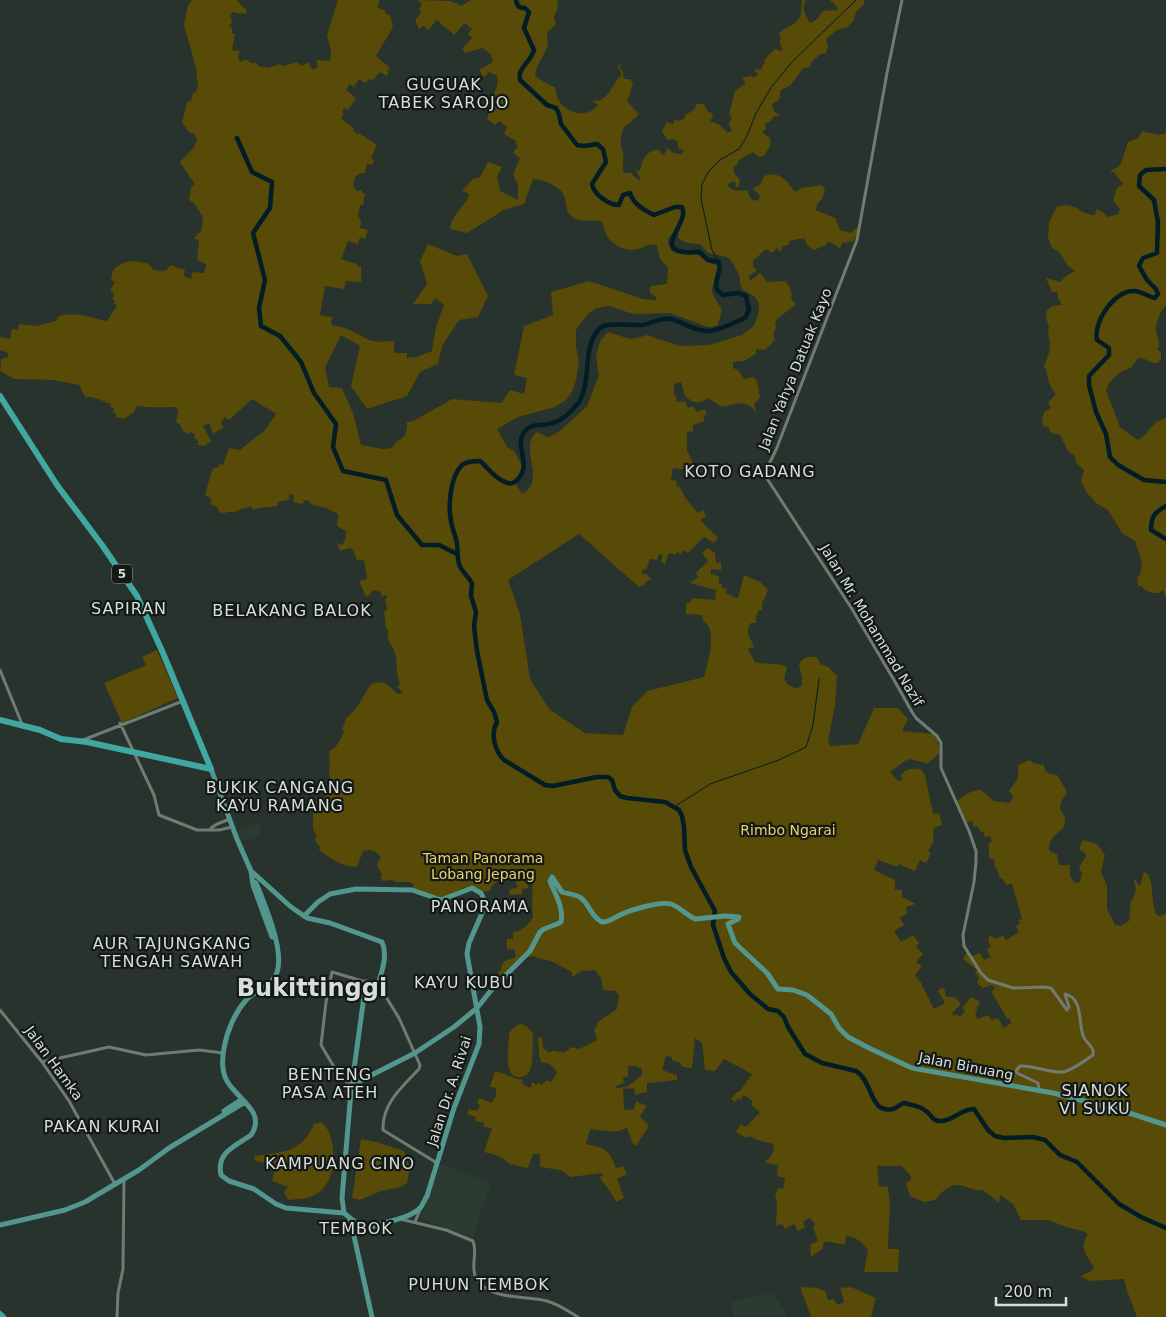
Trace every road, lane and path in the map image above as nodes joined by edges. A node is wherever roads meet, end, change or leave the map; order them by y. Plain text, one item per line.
1 (902, 0) edge
2 (0, 396) edge
3 (764, 474) joint
4 (0, 670) edge
5 (183, 701) junction
6 (0, 720) edge
7 (22, 724) junction
8 (120, 724) junction
9 (82, 741) junction
10 (133, 752) junction
11 (211, 769) junction
12 (230, 819) junction
13 (232, 827) junction
14 (211, 829) junction
15 (251, 871) junction
16 (309, 910) junction
17 (302, 914) junction
18 (311, 919) junction
19 (366, 982) junction
20 (378, 984) junction
21 (477, 1008) junction
22 (0, 1010) edge
23 (223, 1053) junction
24 (415, 1053) junction
25 (42, 1062) junction
26 (352, 1084) junction
27 (1040, 1090) junction
28 (244, 1100) junction
29 (1166, 1125) edge
30 (437, 1163) junction
31 (124, 1179) junction
32 (115, 1184) junction
33 (421, 1207) junction
34 (344, 1212) junction
35 (350, 1218) junction
36 (397, 1218) junction
37 (415, 1222) junction
38 (0, 1225) edge
39 (364, 1228) junction
40 (354, 1235) junction
41 (0, 1314) edge
42 (3, 1317) edge
43 (117, 1317) edge
44 (372, 1317) edge
45 (578, 1317) edge

1 - 3 street, Jalan Yahya Datuak Kayo
2 - 5 highway, 5
3 - 27 street, Jalan Mr. Mohammad Nazif
4 - 7 street
5 - 8 street
5 - 11 highway, 5
6 - 7 highway
7 - 9 highway
8 - 9 street
8 - 10 street
9 - 10 highway
10 - 11 highway
10 - 14 street
11 - 12 main road
12 - 13 main road
12 - 14 street
13 - 14 street
13 - 15 main road
15 - 17 main road
15 - 23 main road
16 - 17 main road
16 - 18 main road
16 - 21 main road, Jalan Dr. A. Rivai
17 - 18 main road
18 - 20 main road
19 - 20 main road
19 - 26 main road
19 - 26 street
20 - 24 street
21 - 24 main road
21 - 27 main road, Jalan Binuang
21 - 30 main road, Jalan Dr. A. Rivai
22 - 25 street, Jalan Hamka
23 - 25 street
23 - 28 main road
24 - 26 main road
24 - 30 street
25 - 32 street, Jalan Hamka
26 - 34 main road
27 - 29 main road, Jalan Binuang
28 - 31 main road
28 - 34 main road
30 - 33 main road, Jalan Dr. A. Rivai
31 - 32 main road
31 - 43 street
32 - 38 main road
33 - 36 main road
33 - 37 street
34 - 35 main road
35 - 39 main road
35 - 40 main road
36 - 37 street
36 - 39 main road
37 - 45 street
39 - 40 main road
40 - 44 main road
41 - 42 highway

